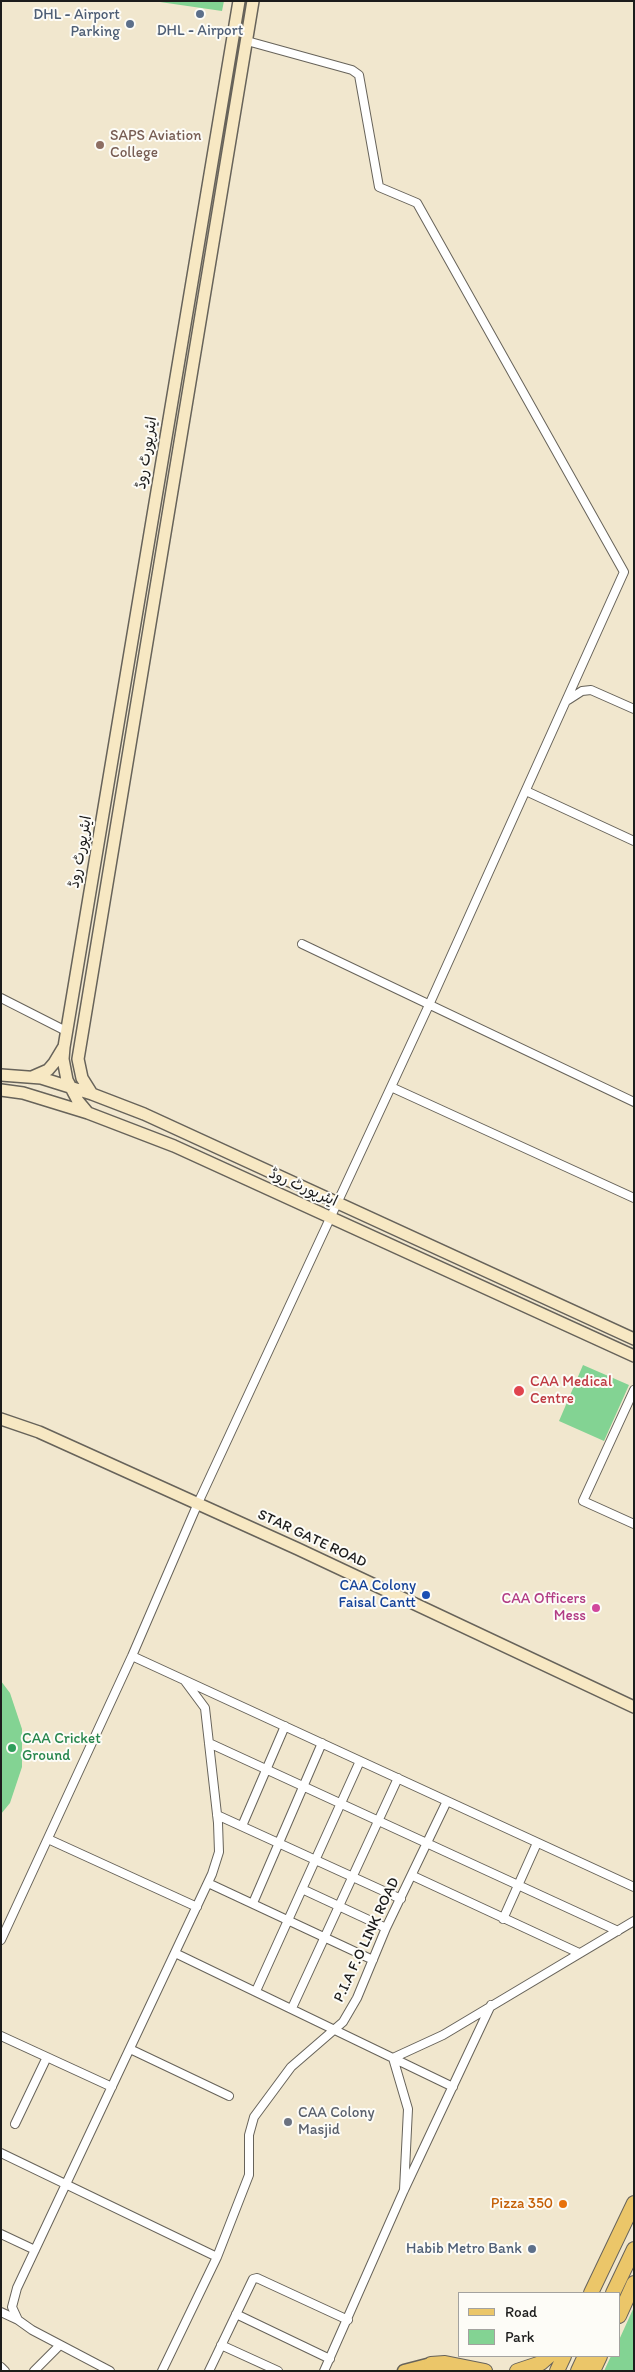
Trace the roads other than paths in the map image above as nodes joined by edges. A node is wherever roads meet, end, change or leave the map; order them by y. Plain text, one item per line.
1 (240, 1) edge
2 (254, 1) edge
3 (247, 41) junction
4 (567, 701) junction
5 (634, 709) edge
6 (526, 791) junction
7 (634, 841) edge
8 (302, 944) dead end
9 (1, 998) edge
10 (429, 1005) junction
11 (66, 1032) junction
12 (64, 1047) junction
13 (78, 1059) junction
14 (65, 1072) junction
15 (1, 1075) edge
16 (31, 1078) junction
17 (51, 1082) junction
18 (391, 1087) junction
19 (70, 1088) junction
20 (1, 1090) edge
21 (23, 1093) junction
22 (92, 1094) junction
23 (634, 1102) edge
24 (88, 1113) junction
25 (634, 1198) edge
26 (337, 1202) junction
27 (330, 1217) junction
28 (634, 1339) edge
29 (634, 1356) edge
30 (634, 1390) edge
31 (1, 1419) edge
32 (198, 1503) junction
33 (634, 1524) edge
34 (132, 1656) junction
35 (186, 1681) junction
36 (634, 1707) edge
37 (285, 1726) junction
38 (209, 1743) junction
39 (322, 1743) junction
40 (360, 1761) junction
41 (266, 1769) junction
42 (398, 1778) junction
43 (303, 1786) junction
44 (447, 1801) junction
45 (340, 1804) junction
46 (217, 1815) junction
47 (378, 1821) junction
48 (242, 1826) junction
49 (48, 1839) junction
50 (279, 1843) junction
51 (538, 1843) junction
52 (427, 1844) junction
53 (315, 1859) junction
54 (353, 1876) junction
55 (412, 1876) junction
56 (208, 1882) junction
57 (518, 1885) junction
58 (634, 1887) edge
59 (302, 1889) junction
60 (401, 1899) junction
61 (252, 1903) junction
62 (339, 1906) junction
63 (197, 1907) junction
64 (503, 1919) junction
65 (288, 1920) junction
66 (634, 1921) edge
67 (386, 1928) junction
68 (618, 1930) junction
69 (325, 1936) junction
70 (1, 1940) edge
71 (175, 1953) junction
72 (579, 1954) junction
73 (373, 1960) junction
74 (256, 1991) junction
75 (491, 2004) junction
76 (292, 2008) junction
77 (333, 2029) junction
78 (1, 2036) edge
79 (130, 2049) junction
80 (47, 2057) junction
81 (394, 2058) junction
82 (112, 2087) junction
83 (453, 2087) junction
84 (229, 2096) dead end
85 (15, 2124) dead end
86 (1, 2153) edge
87 (66, 2184) junction
88 (404, 2190) junction
89 (634, 2203) edge
90 (1, 2234) edge
91 (634, 2249) edge
92 (35, 2250) junction
93 (217, 2257) junction
94 (634, 2283) edge
95 (591, 2292) edge
96 (613, 2292) edge
97 (1, 2312) edge
98 (236, 2314) junction
99 (620, 2314) edge
100 (18, 2320) junction
101 (348, 2320) junction
102 (60, 2344) junction
103 (221, 2345) junction
104 (548, 2357) edge
105 (564, 2357) edge
106 (585, 2357) edge
107 (600, 2357) edge
108 (330, 2359) junction
109 (431, 2364) joint
110 (1, 2367) edge
111 (5, 2371) edge
112 (34, 2371) edge
113 (110, 2371) edge
114 (162, 2371) edge
115 (209, 2371) edge
116 (278, 2371) edge
117 (324, 2371) edge
118 (404, 2371) edge
119 (484, 2371) edge
120 (517, 2371) edge
121 (557, 2371) edge
122 (578, 2371) edge
123 (593, 2371) edge

1 - 11 main road, ایئرپورٹ روڈ
2 - 3 main road, ایئرپورٹ روڈ
3 - 4 street
3 - 13 main road, ایئرپورٹ روڈ
4 - 5 street
4 - 6 street
6 - 7 street
6 - 10 street
8 - 10 street
9 - 11 street
10 - 18 street
10 - 23 street
11 - 12 main road, ایئرپورٹ روڈ
12 - 14 main road, ایئرپورٹ روڈ
12 - 16 main road
13 - 14 main road
13 - 22 main road
14 - 17 main road
14 - 19 main road, ایئرپورٹ روڈ
15 - 16 main road, ایئرپورٹ روڈ
16 - 17 main road, ایئرپورٹ روڈ
17 - 19 main road, ایئرپورٹ روڈ
17 - 21 main road
18 - 25 street
18 - 26 street
19 - 22 main road, ایئرپورٹ روڈ
19 - 24 main road, ایئرپورٹ روڈ
20 - 21 main road
21 - 24 main road
22 - 26 main road, ایئرپورٹ روڈ
24 - 27 main road, ایئرپورٹ روڈ
26 - 27 street
26 - 28 main road, ایئرپورٹ روڈ
27 - 29 main road, ایئرپورٹ روڈ
27 - 32 street
30 - 33 street
31 - 32 main road, STAR GATE ROAD
32 - 34 street
32 - 36 main road, STAR GATE ROAD
34 - 35 street
34 - 49 street
35 - 37 street
35 - 38 street
37 - 39 street
37 - 41 street
38 - 41 street
38 - 46 street
39 - 40 street
39 - 43 street
40 - 42 street
40 - 45 street
41 - 43 street
41 - 48 street
42 - 44 street
42 - 47 street
43 - 45 street
43 - 50 street
44 - 51 street
44 - 52 street, P.I.A F.O LINK ROAD
45 - 47 street
45 - 53 street
46 - 48 street
46 - 56 street
47 - 52 street
47 - 54 street
48 - 50 street
49 - 63 street
49 - 70 street
50 - 53 street
50 - 61 street
51 - 57 street
51 - 58 street
52 - 55 street, P.I.A F.O LINK ROAD
52 - 57 street
53 - 54 street
53 - 59 street
54 - 60 street
54 - 62 street
55 - 60 street, P.I.A F.O LINK ROAD
55 - 64 street
56 - 61 street
56 - 63 street
57 - 64 street
57 - 68 street
59 - 62 street
59 - 65 street
60 - 67 street, P.I.A F.O LINK ROAD
61 - 65 street
62 - 67 street
62 - 69 street
63 - 71 street
64 - 72 street
65 - 69 street
65 - 74 street
66 - 68 street
67 - 73 street, P.I.A F.O LINK ROAD
68 - 72 street
69 - 73 street
69 - 76 street
71 - 74 street
71 - 79 street
72 - 75 street
73 - 77 street, P.I.A F.O LINK ROAD
74 - 76 street
75 - 81 street
75 - 83 street
76 - 77 street
77 - 81 street
77 - 93 street, P.I.A F.O LINK ROAD
78 - 80 street
79 - 82 street
79 - 84 street
80 - 82 street
80 - 85 street
81 - 83 street
81 - 88 street
82 - 87 street
83 - 88 street
86 - 87 street
87 - 92 street
87 - 93 street
88 - 101 street
89 - 95 highway
90 - 92 street
91 - 96 highway
92 - 100 street
93 - 114 street, P.I.A F.O LINK ROAD
94 - 99 highway
97 - 100 street
98 - 101 street
98 - 103 street
98 - 108 street
100 - 102 street
101 - 108 street
102 - 112 street
102 - 113 street
103 - 115 street
103 - 116 street
104 - 120 highway
105 - 121 highway
106 - 122 highway
107 - 123 highway
108 - 117 street
109 - 118 main road
109 - 119 highway
110 - 111 street

